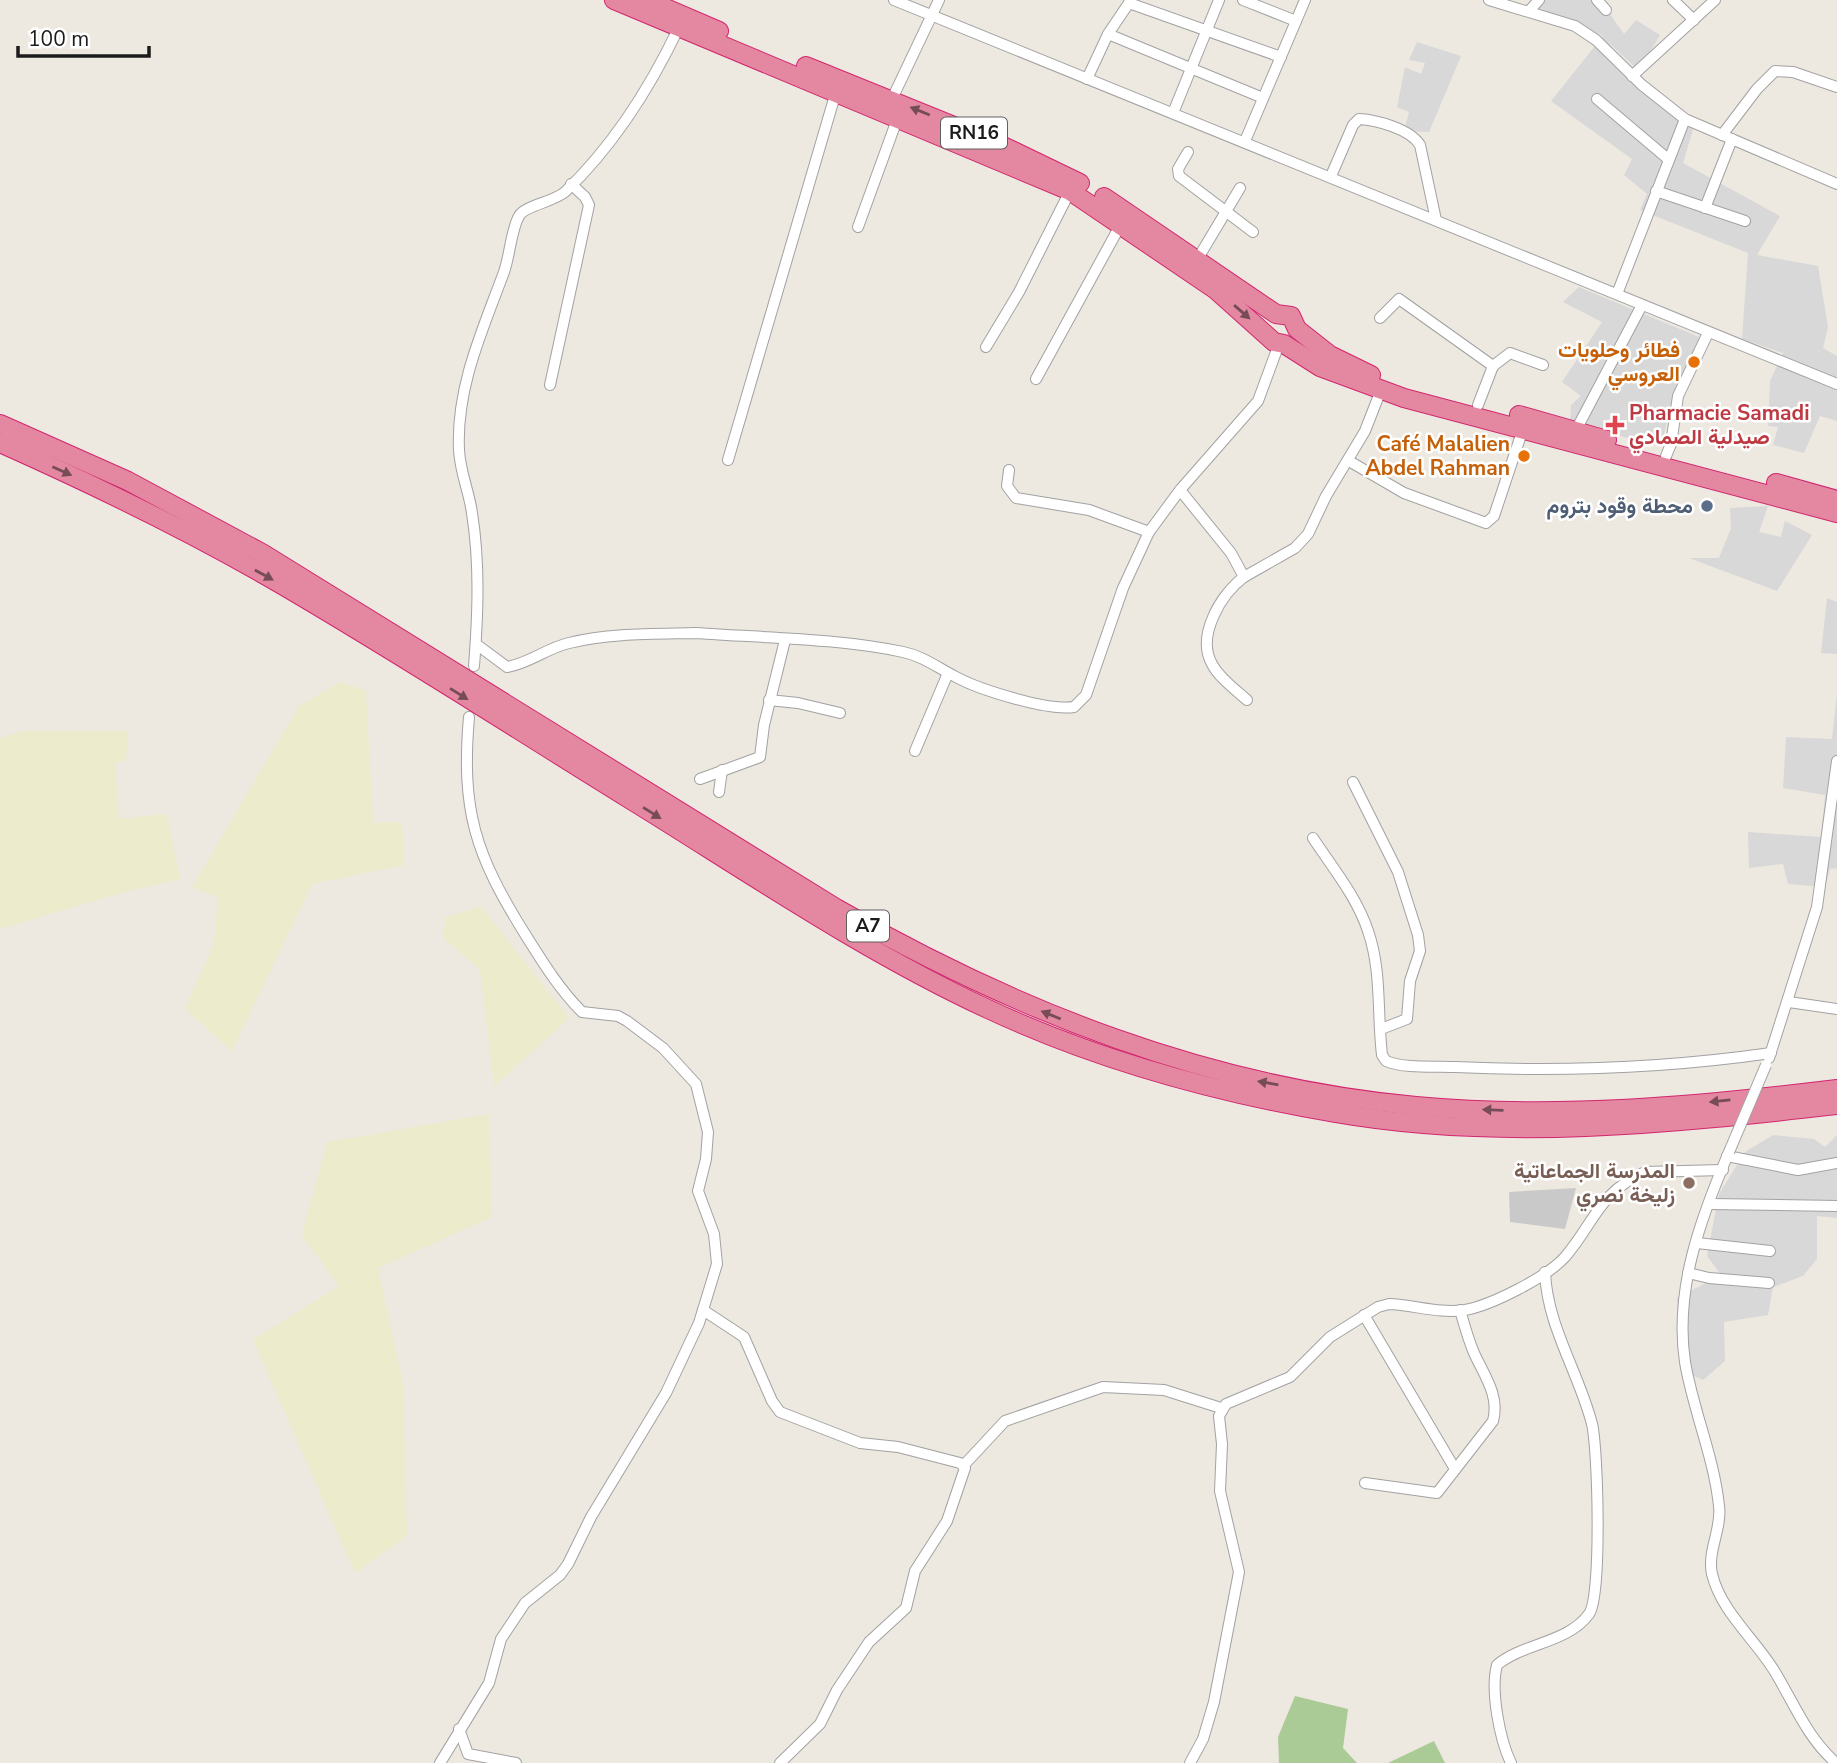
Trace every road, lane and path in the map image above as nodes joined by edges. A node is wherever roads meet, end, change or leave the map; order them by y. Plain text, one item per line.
1 (614, 0) edge
2 (647, 0) edge
3 (894, 0) edge
4 (939, 0) edge
5 (1219, 0) edge
6 (1243, 0) edge
7 (1305, 0) edge
8 (1489, 0) edge
9 (1539, 0) edge
10 (1597, 0) edge
11 (1673, 0) edge
12 (1715, 0) edge
13 (1130, 2) edge
14 (1511, 2) edge
15 (674, 5) edge
16 (1606, 10) dead end
17 (1529, 11) junction
18 (932, 16) junction
19 (1694, 20) junction
20 (1296, 21) junction
21 (679, 27) junction
22 (1207, 29) junction
23 (1108, 34) junction
24 (1281, 57) junction
25 (1191, 68) junction
26 (1632, 76) junction
27 (1087, 79) junction
28 (1837, 87) edge
29 (837, 91) junction
30 (1263, 98) junction
31 (892, 99) junction
32 (1597, 99) dead end
33 (1173, 113) junction
34 (898, 117) junction
35 (1685, 119) junction
36 (1727, 137) junction
37 (1245, 141) junction
38 (1188, 152) dead end
39 (1668, 159) junction
40 (1331, 176) junction
41 (572, 184) junction
42 (1837, 184) edge
43 (1240, 188) dead end
44 (1070, 191) junction
45 (1656, 191) junction
46 (1705, 208) junction
47 (1226, 211) junction
48 (1436, 220) junction
49 (1745, 221) dead end
50 (1121, 224) junction
51 (858, 228) dead end
52 (1253, 232) dead end
53 (1197, 260) junction
54 (1617, 294) junction
55 (1642, 305) junction
56 (1276, 314) junction
57 (1380, 318) dead end
58 (1297, 329) junction
59 (1708, 333) junction
60 (1277, 341) junction
61 (986, 347) dead end
62 (1543, 365) dead end
63 (1493, 366) junction
64 (1036, 379) dead end
65 (1837, 384) edge
66 (550, 386) dead end
67 (1381, 390) junction
68 (1478, 405) junction
69 (0, 424) edge
70 (1523, 429) junction
71 (1576, 430) junction
72 (0, 443) edge
73 (1666, 456) junction
74 (728, 460) dead end
75 (1349, 461) junction
76 (1009, 470) dead end
77 (1180, 490) junction
78 (1837, 500) edge
79 (1837, 513) edge
80 (1149, 532) junction
81 (1244, 577) junction
82 (785, 640) junction
83 (476, 644) junction
84 (474, 666) dead end
85 (948, 673) junction
86 (769, 700) junction
87 (1247, 700) dead end
88 (840, 713) dead end
89 (469, 717) dead end
90 (915, 751) dead end
91 (1837, 761) edge
92 (722, 770) junction
93 (700, 779) dead end
94 (1353, 782) dead end
95 (719, 792) dead end
96 (1835, 797) edge
97 (1313, 838) dead end
98 (1789, 1002) junction
99 (1837, 1009) edge
100 (1381, 1029) junction
101 (1771, 1053) junction
102 (1837, 1089) edge
103 (1837, 1105) edge
104 (1728, 1154) junction
105 (1837, 1163) edge
106 (1723, 1170) junction
107 (1711, 1204) junction
108 (1837, 1206) edge
109 (1697, 1243) junction
110 (1770, 1251) dead end
111 (1545, 1272) junction
112 (1688, 1272) junction
113 (1769, 1283) dead end
114 (703, 1310) junction
115 (1460, 1310) junction
116 (1364, 1315) junction
117 (1222, 1408) junction
118 (964, 1465) junction
119 (1455, 1469) junction
120 (1365, 1483) dead end
121 (459, 1728) junction
122 (440, 1763) edge
123 (516, 1763) edge
124 (780, 1763) edge
125 (1189, 1763) edge
126 (1511, 1763) edge
127 (1836, 1763) edge

1 - 21 highway, RN16
2 - 15 highway, RN16
3 - 18 street
4 - 18 street
5 - 22 street
6 - 20 street
7 - 20 street
8 - 14 street
9 - 17 street
10 - 16 street
11 - 19 street
12 - 19 street
13 - 22 street
13 - 23 street
14 - 17 street
15 - 31 highway, RN16
17 - 26 street
18 - 27 street
18 - 31 street
19 - 26 street
20 - 24 street
21 - 29 highway, RN16
21 - 41 street
22 - 24 street
22 - 25 street
23 - 25 street
23 - 27 street
24 - 30 street
25 - 30 street
25 - 33 street
26 - 35 street
27 - 33 street
28 - 36 street
29 - 34 highway, RN16
29 - 74 street
30 - 37 street
53 -> 31 highway, RN16
32 - 39 street
33 - 37 street
34 - 44 highway, RN16
34 - 51 street
35 - 36 street
35 - 39 street
36 - 42 street
36 - 46 street
37 - 40 street
38 - 47 street
39 - 45 street
40 - 48 street
40 - 48 street
41 - 66 street
41 - 83 street
43 - 47 street
44 - 50 highway, RN16
44 - 61 street
45 - 46 street
45 - 54 street
46 - 49 street
47 - 52 street
47 - 53 street
48 - 54 street
50 -> 60 highway, RN16
50 - 64 street
53 - 56 highway, RN16
54 - 55 street
55 - 59 street
55 - 71 street
56 - 58 highway, RN16
56 - 60 highway
57 - 63 street
58 - 60 highway
58 - 68 highway, RN16
59 - 65 street
59 - 73 street
60 - 67 highway, RN16
60 - 77 street
62 - 63 street
63 - 68 street
67 - 70 highway, RN16
67 - 75 street
68 - 71 highway, RN16
102 -> 69 highway, A7
70 - 75 street
70 - 79 highway, RN16
71 - 73 highway, RN16
72 -> 103 highway, A7
73 - 78 highway, RN16
75 - 81 street
76 - 80 street
77 - 80 street
77 - 81 street
80 - 85 street
81 - 87 street
82 - 83 street
82 - 85 street
82 - 86 street
83 - 84 street
85 - 90 street
86 - 88 street
86 - 92 street
89 - 114 street
91 - 96 street
92 - 93 street
92 - 95 street
94 - 100 street
96 - 98 street
97 - 100 street
98 - 99 street
98 - 101 street
100 - 101 street
101 - 104 street, bridge
104 - 105 street
104 - 106 street
106 - 107 street
106 - 111 street
107 - 108 street
107 - 109 street
109 - 110 street
109 - 112 street
111 - 115 street
111 - 126 street
112 - 113 street
112 - 127 street
114 - 118 street
114 - 121 street
115 - 116 street
115 - 119 street
116 - 117 street
116 - 119 street
117 - 118 street
117 - 125 street
118 - 124 street
119 - 120 street
121 - 122 street
121 - 123 street

